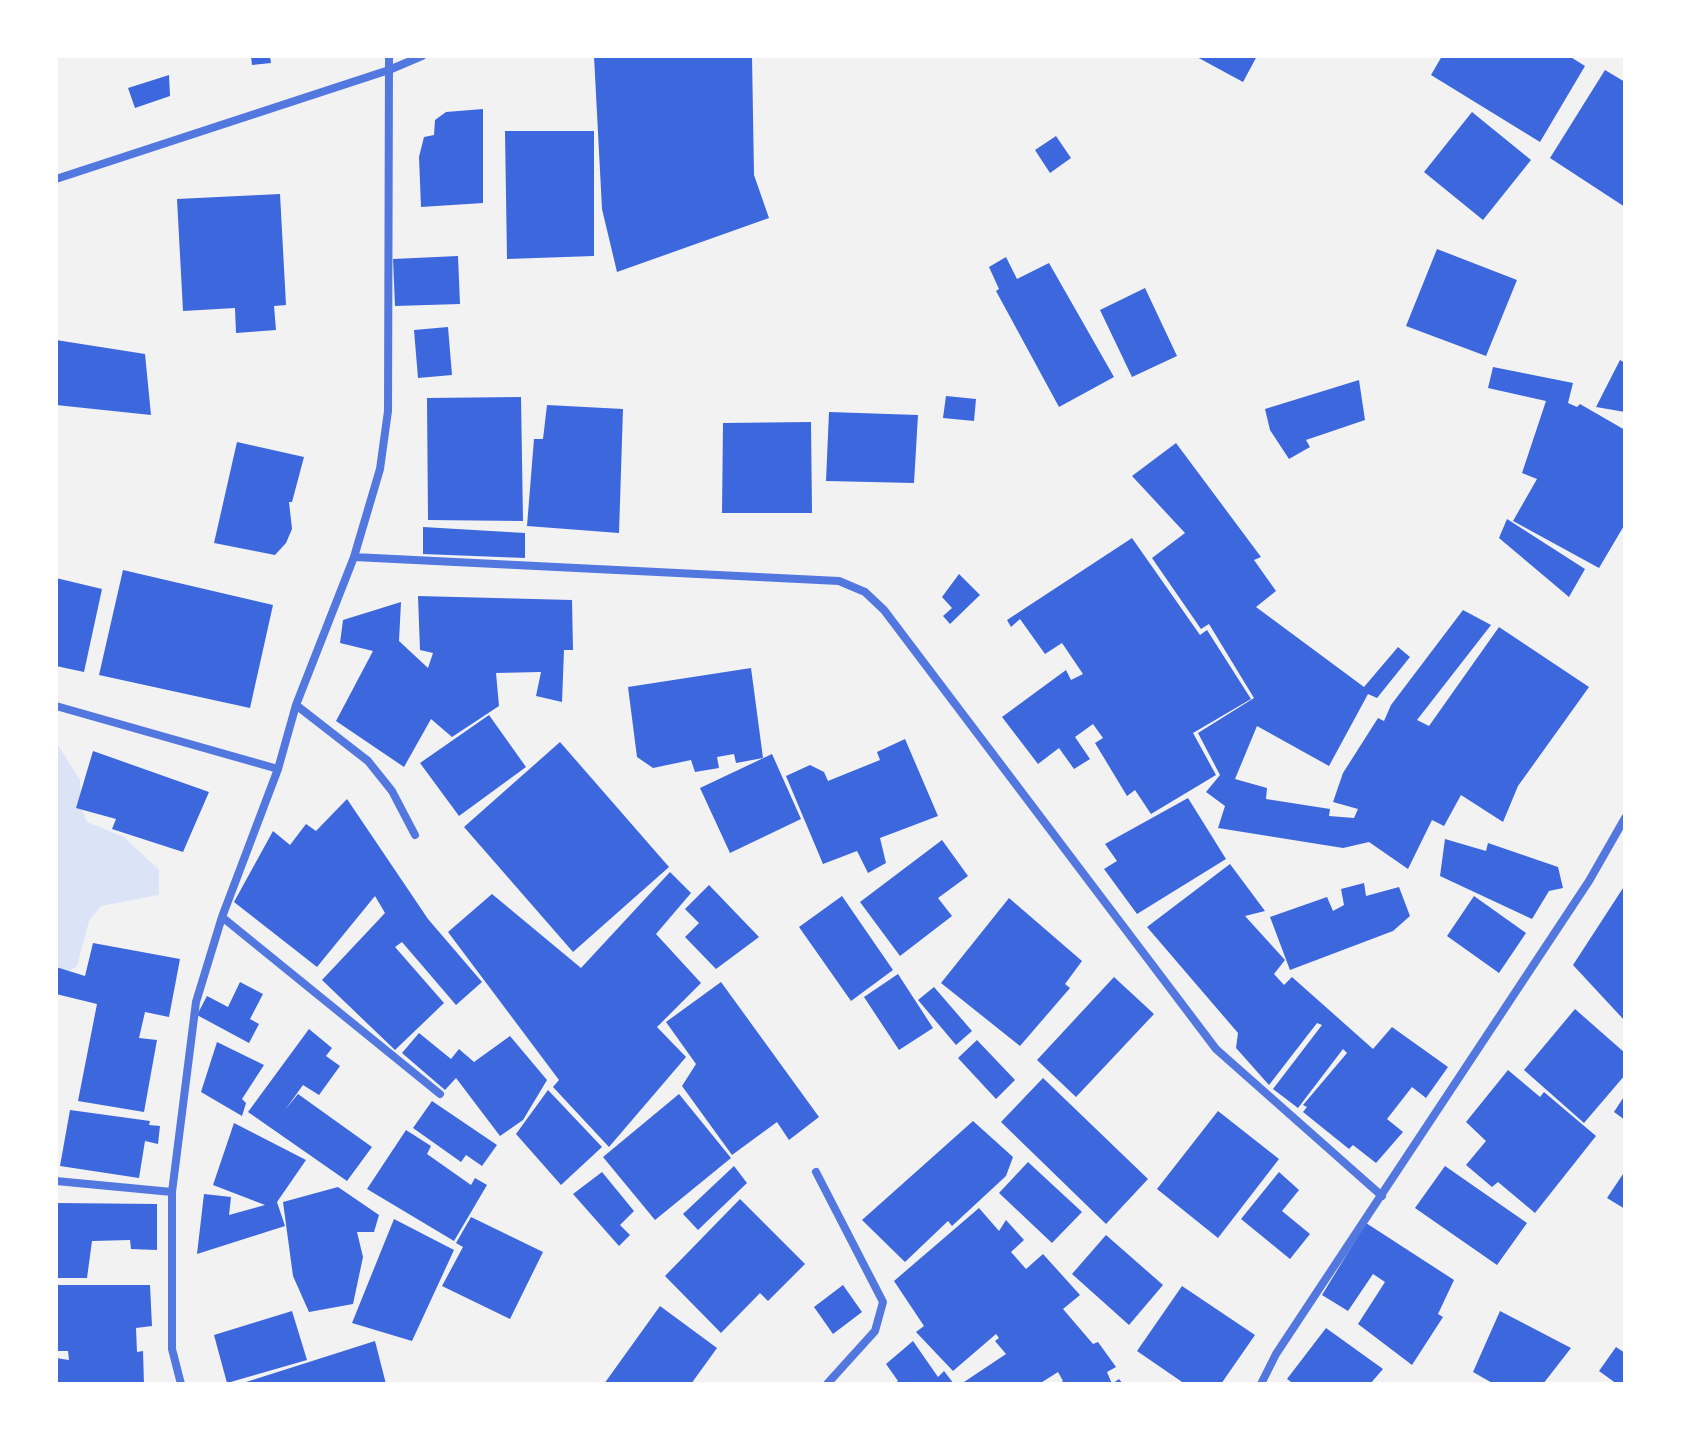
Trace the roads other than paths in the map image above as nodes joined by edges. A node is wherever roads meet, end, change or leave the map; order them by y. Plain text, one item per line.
1 (389, 56) edge
2 (422, 56) edge
3 (389, 70) junction
4 (56, 179) edge
5 (354, 557) junction
6 (296, 705) junction
7 (56, 706) edge
8 (278, 769) junction
9 (1625, 818) edge
10 (415, 835) dead end
11 (222, 917) junction
12 (440, 1094) dead end
13 (816, 1172) dead end
14 (56, 1181) edge
15 (172, 1192) junction
16 (1382, 1196) junction
17 (181, 1384) edge
18 (827, 1384) edge
19 (1261, 1384) edge

1 - 3 street
2 - 3 street
3 - 4 street
3 - 5 street
5 - 6 street
5 - 16 street
6 - 8 street
6 - 10 street
7 - 8 street
8 - 11 street
9 - 16 street
11 - 12 street
11 - 15 street
13 - 18 street
14 - 15 street
15 - 17 street
16 - 19 street

